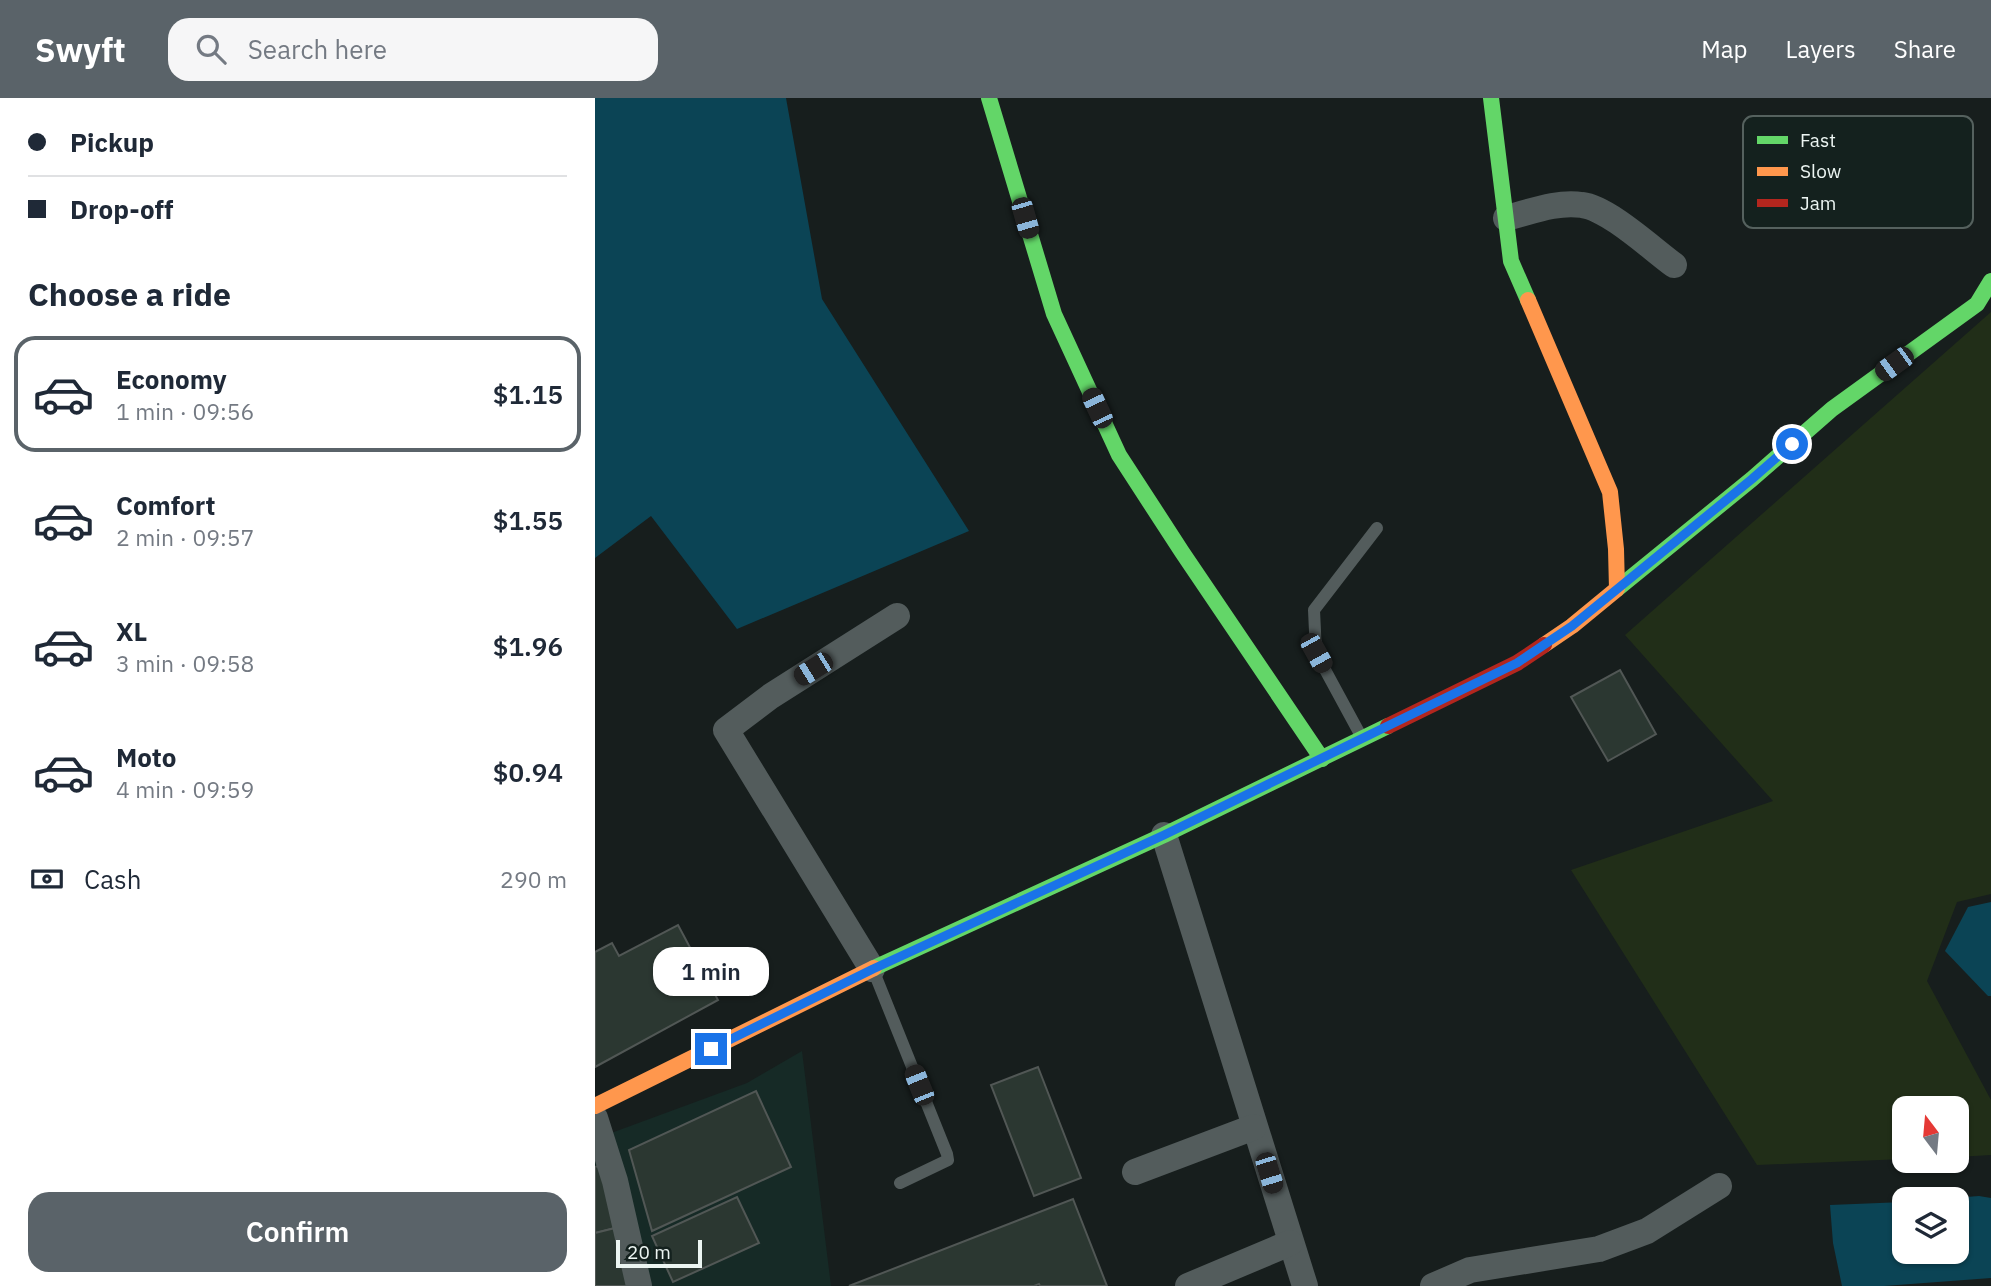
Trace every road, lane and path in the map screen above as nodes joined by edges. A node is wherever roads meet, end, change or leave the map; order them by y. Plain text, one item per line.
1 (989, 98) edge
2 (1491, 98) edge
3 (1506, 218) junction
4 (1674, 265) dead end
5 (1991, 281) edge
6 (1377, 528) dead end
7 (1617, 589) junction
8 (897, 616) dead end
9 (1363, 739) junction
10 (1322, 759) junction
11 (1164, 835) junction
12 (873, 969) junction
13 (595, 1105) edge
14 (595, 1118) edge
15 (1254, 1127) junction
16 (1135, 1172) dead end
17 (900, 1183) dead end
18 (1719, 1186) dead end
19 (1290, 1243) junction
20 (639, 1286) edge
21 (1188, 1286) edge
22 (1305, 1286) edge
23 (1433, 1286) edge

1 - 10 street
2 - 3 street
3 - 4 street
3 - 7 street
5 - 7 street
6 - 9 lane
7 - 9 street
8 - 12 street
9 - 10 street
10 - 11 street
11 - 12 street
11 - 15 street
12 - 13 street
12 - 17 lane
14 - 20 street
15 - 16 street
15 - 19 street
18 - 23 street
19 - 21 street
19 - 22 street

